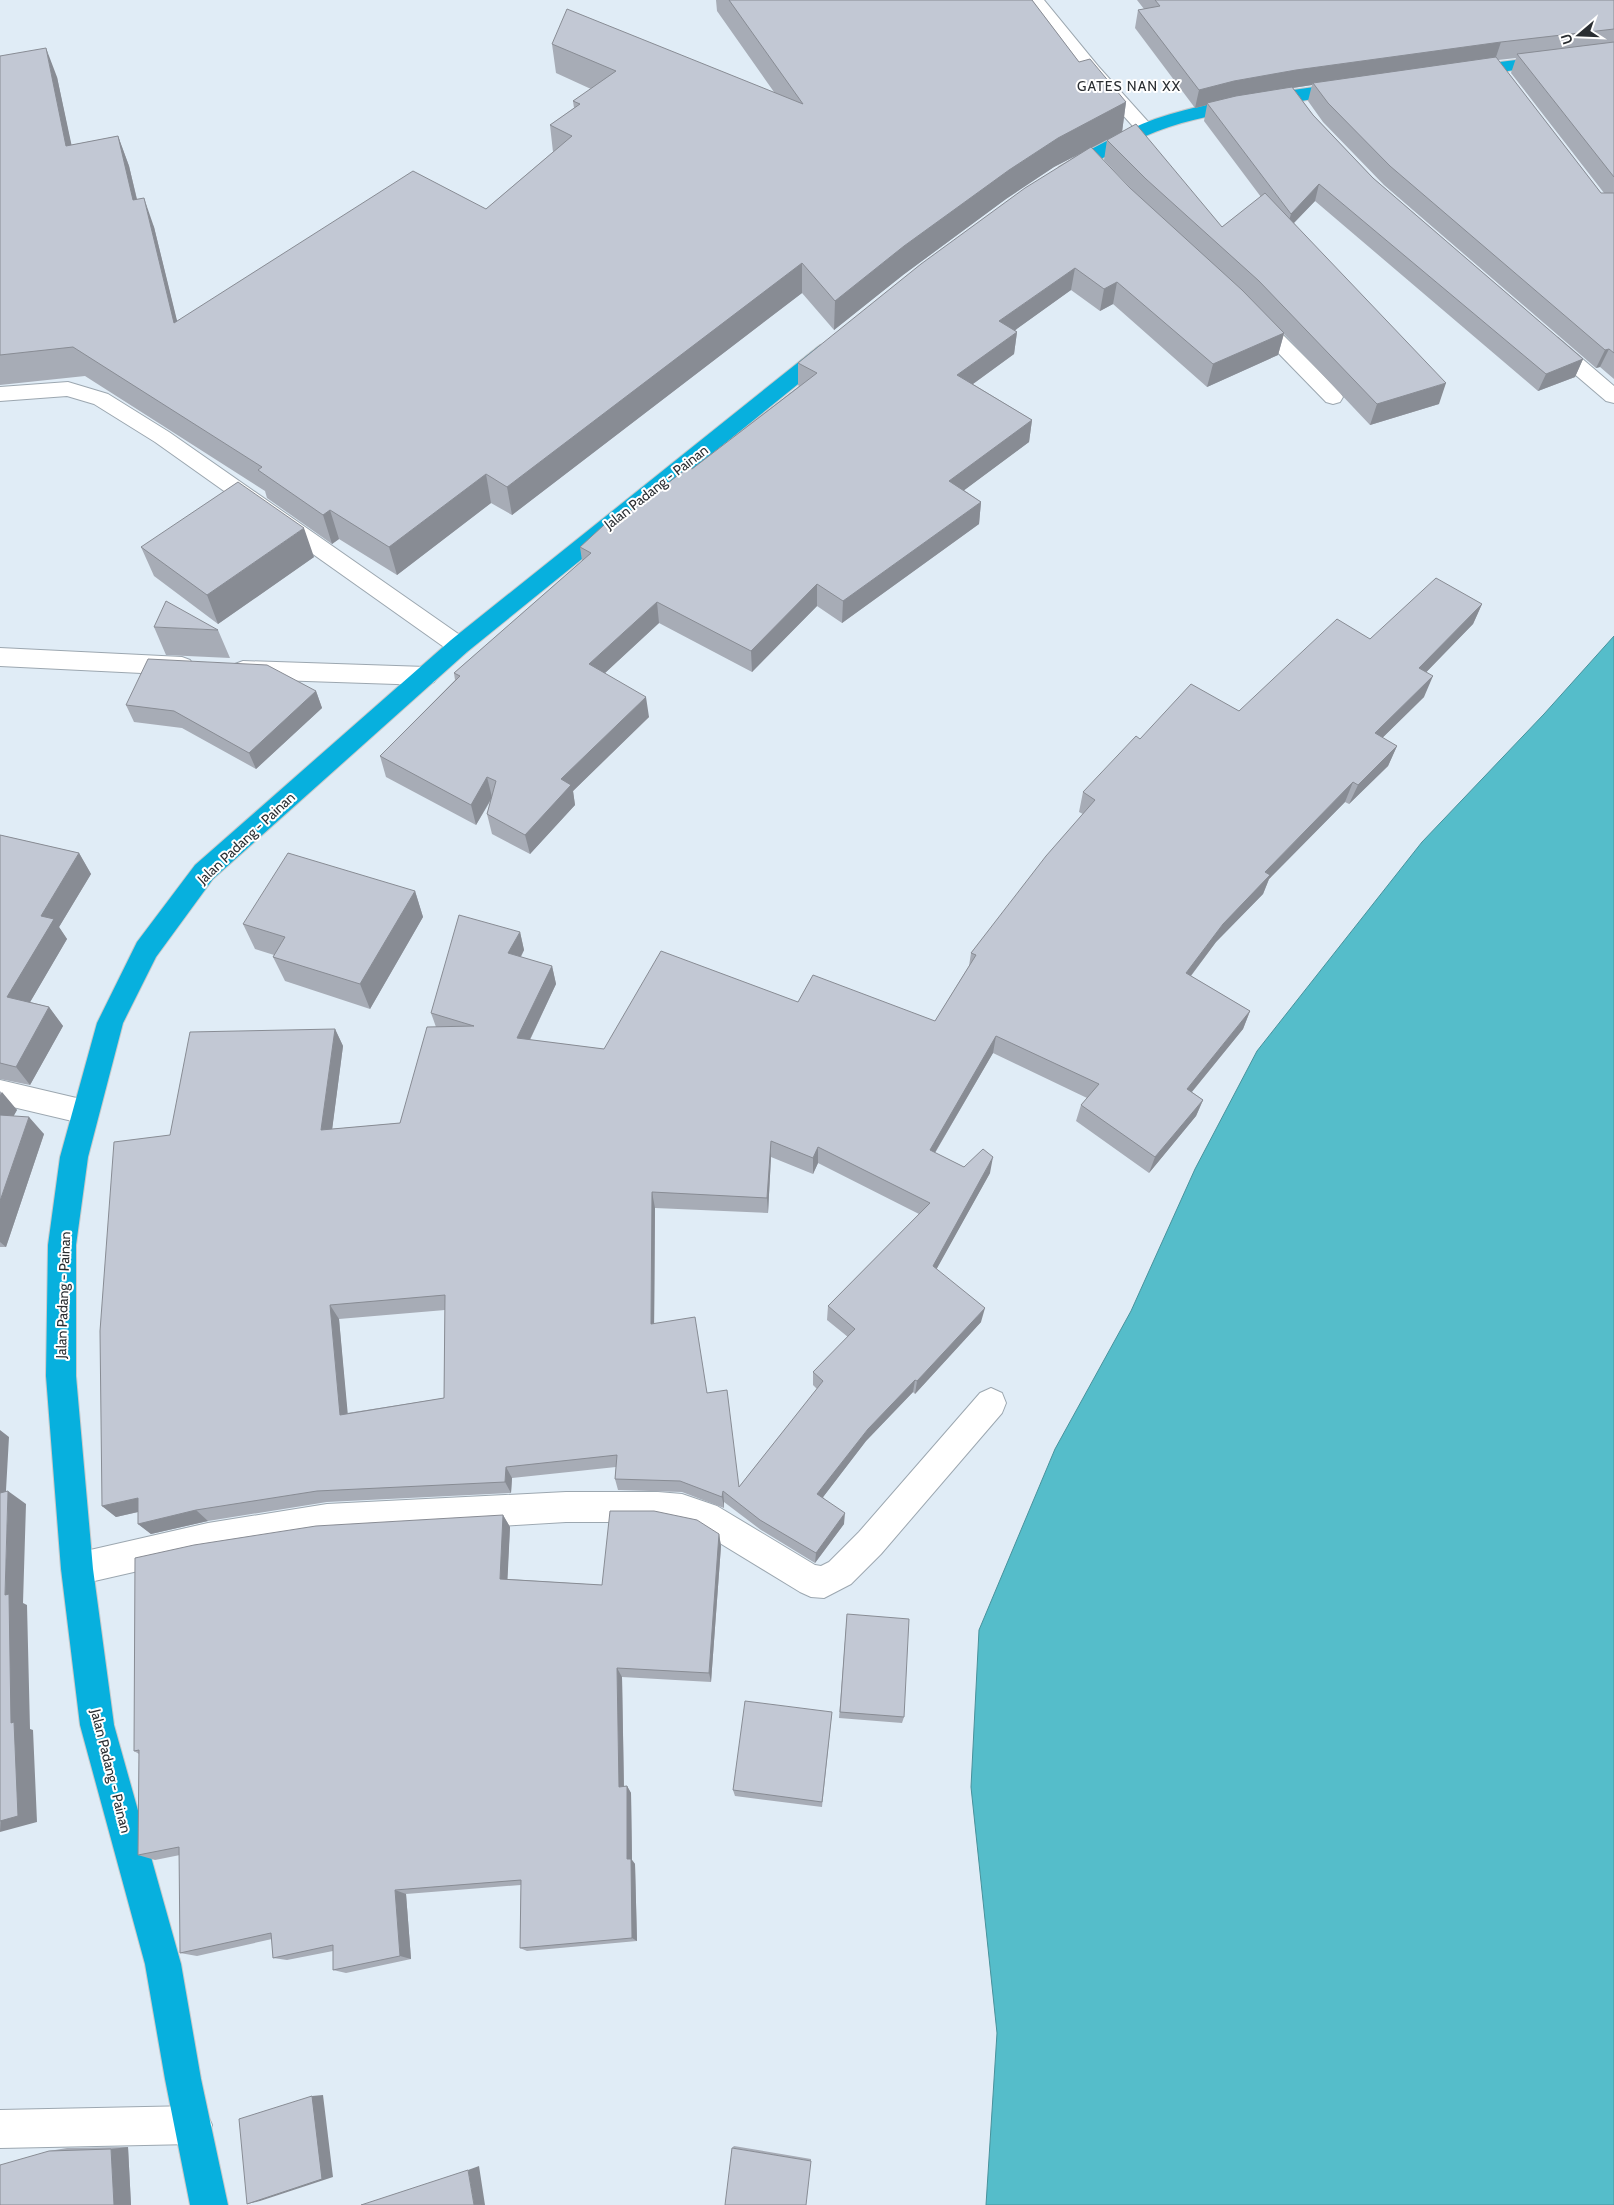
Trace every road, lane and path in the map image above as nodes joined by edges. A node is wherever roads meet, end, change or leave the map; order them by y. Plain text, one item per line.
1 (1035, 0) edge
2 (1614, 53) edge
3 (1495, 67) junction
4 (1446, 74) edge
5 (1506, 83) edge
6 (1369, 84) edge
7 (1292, 95) junction
8 (1307, 114) edge
9 (1153, 126) junction
10 (1046, 184) edge
11 (1241, 304) edge
12 (1534, 329) edge
13 (842, 338) edge
14 (0, 394) edge
15 (1613, 396) edge
16 (1334, 397) dead end
17 (459, 646) junction
18 (0, 657) edge
19 (426, 676) junction
20 (0, 1092) edge
21 (86, 1112) junction
22 (991, 1402) dead end
23 (77, 1570) junction
24 (193, 2125) junction
25 (0, 2128) edge
26 (209, 2205) edge

1 - 9 street
2 - 3 highway
3 - 4 highway
3 - 5 street
6 - 7 highway
7 - 8 street
7 - 9 highway
9 - 10 highway
11 - 16 street
12 - 15 street
13 - 17 highway, Jalan Padang - Painan
14 - 17 street
17 - 19 highway, Jalan Padang - Painan
18 - 19 street
19 - 21 highway, Jalan Padang - Painan
20 - 21 street
21 - 23 highway, Jalan Padang - Painan
22 - 23 street
23 - 24 highway, Jalan Padang - Painan
24 - 25 street
24 - 26 highway, Jalan Padang - Painan

